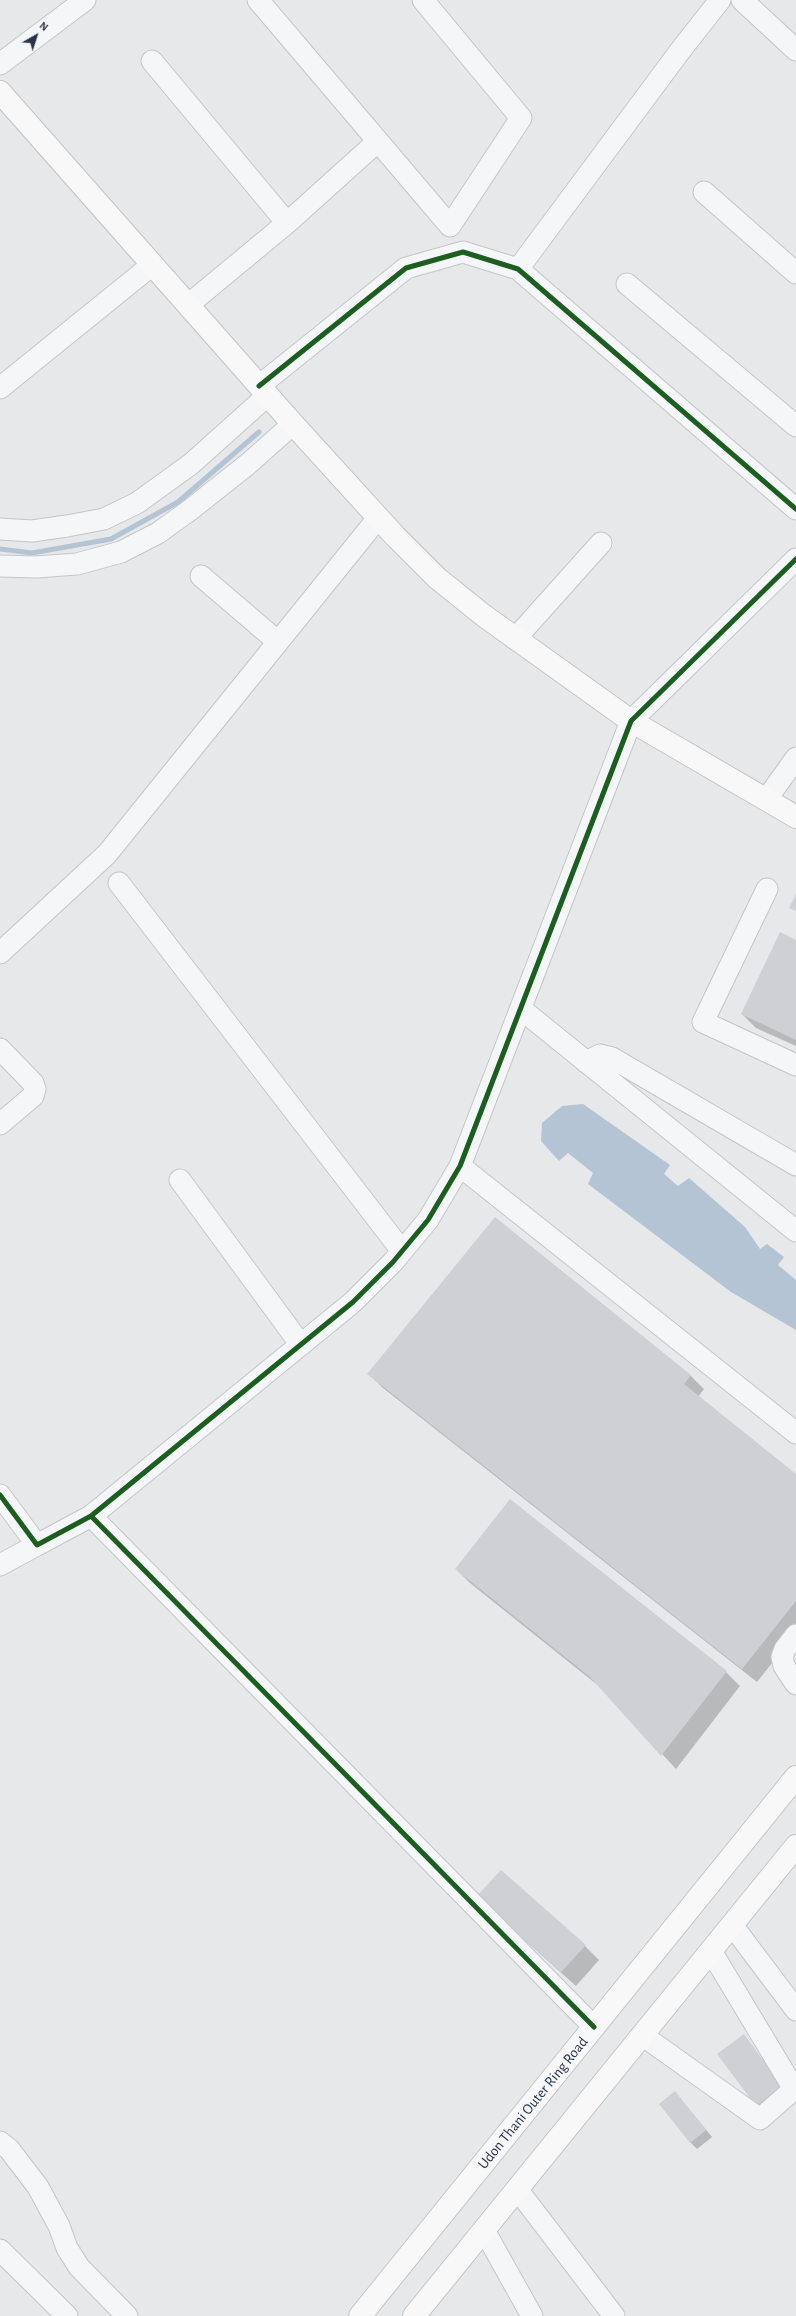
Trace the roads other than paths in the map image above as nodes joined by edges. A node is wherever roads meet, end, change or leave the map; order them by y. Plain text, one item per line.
1 (85, 0) edge
2 (258, 0) edge
3 (423, 0) edge
4 (720, 0) edge
5 (742, 0) edge
6 (796, 50) edge
7 (152, 62) dead end
8 (0, 64) edge
9 (0, 92) edge
10 (377, 142) junction
11 (704, 192) dead end
12 (287, 223) junction
13 (152, 265) junction
14 (518, 269) junction
15 (796, 273) edge
16 (627, 284) dead end
17 (188, 305) junction
18 (0, 388) edge
19 (264, 390) junction
20 (293, 424) junction
21 (796, 426) edge
22 (796, 509) edge
23 (378, 518) junction
24 (0, 529) edge
25 (601, 543) dead end
26 (796, 559) edge
27 (0, 566) edge
28 (201, 576) dead end
29 (515, 639) junction
30 (277, 641) junction
31 (631, 721) junction
32 (796, 758) edge
33 (766, 800) junction
34 (796, 817) edge
35 (119, 883) dead end
36 (767, 889) dead end
37 (0, 953) edge
38 (521, 1009) junction
39 (0, 1049) edge
40 (586, 1062) junction
41 (796, 1065) edge
42 (0, 1124) edge
43 (796, 1165) edge
44 (460, 1166) junction
45 (180, 1180) dead end
46 (796, 1231) edge
47 (402, 1250) junction
48 (301, 1345) junction
49 (796, 1433) edge
50 (0, 1495) edge
51 (91, 1516) junction
52 (37, 1545) junction
53 (0, 1565) edge
54 (796, 1635) edge
55 (796, 1684) edge
56 (796, 1777) edge
57 (796, 1846) edge
58 (732, 1925) junction
59 (711, 1951) junction
60 (796, 2010) edge
61 (594, 2027) junction
62 (642, 2035) junction
63 (0, 2142) edge
64 (517, 2190) junction
65 (484, 2230) junction
66 (0, 2250) edge
67 (422, 2313) edge
68 (67, 2316) edge
69 (126, 2316) edge
70 (360, 2316) edge
71 (532, 2316) edge
72 (614, 2316) edge

1 - 8 street
2 - 10 street
3 - 10 street
4 - 14 street
5 - 6 street
7 - 12 street
9 - 13 main road
10 - 12 street
11 - 15 street
12 - 17 street
13 - 17 main road
13 - 18 street
14 - 19 street
14 - 22 street
16 - 21 street
17 - 19 main road
19 - 20 main road
19 - 24 street
20 - 23 main road
20 - 27 street
23 - 29 main road
23 - 30 street
25 - 29 street
26 - 31 street
28 - 30 street
29 - 31 main road
30 - 37 street
31 - 33 main road
31 - 38 street
32 - 33 street
33 - 34 main road
35 - 47 street
36 - 41 street
38 - 40 street
38 - 44 street
39 - 42 street
40 - 43 street
40 - 46 street
44 - 47 street
44 - 49 street
45 - 48 street
47 - 48 street
48 - 51 street
50 - 52 street
51 - 52 street
51 - 61 street
52 - 53 street
54 - 55 street
56 - 61 main road, Udon Thani Outer Ring Road
57 - 58 main road
58 - 59 main road
58 - 60 street
59 - 62 main road
59 - 62 street
61 - 70 main road, Udon Thani Outer Ring Road
62 - 64 main road
63 - 69 street
64 - 65 main road
64 - 72 street
65 - 67 main road
65 - 71 street
66 - 68 street

